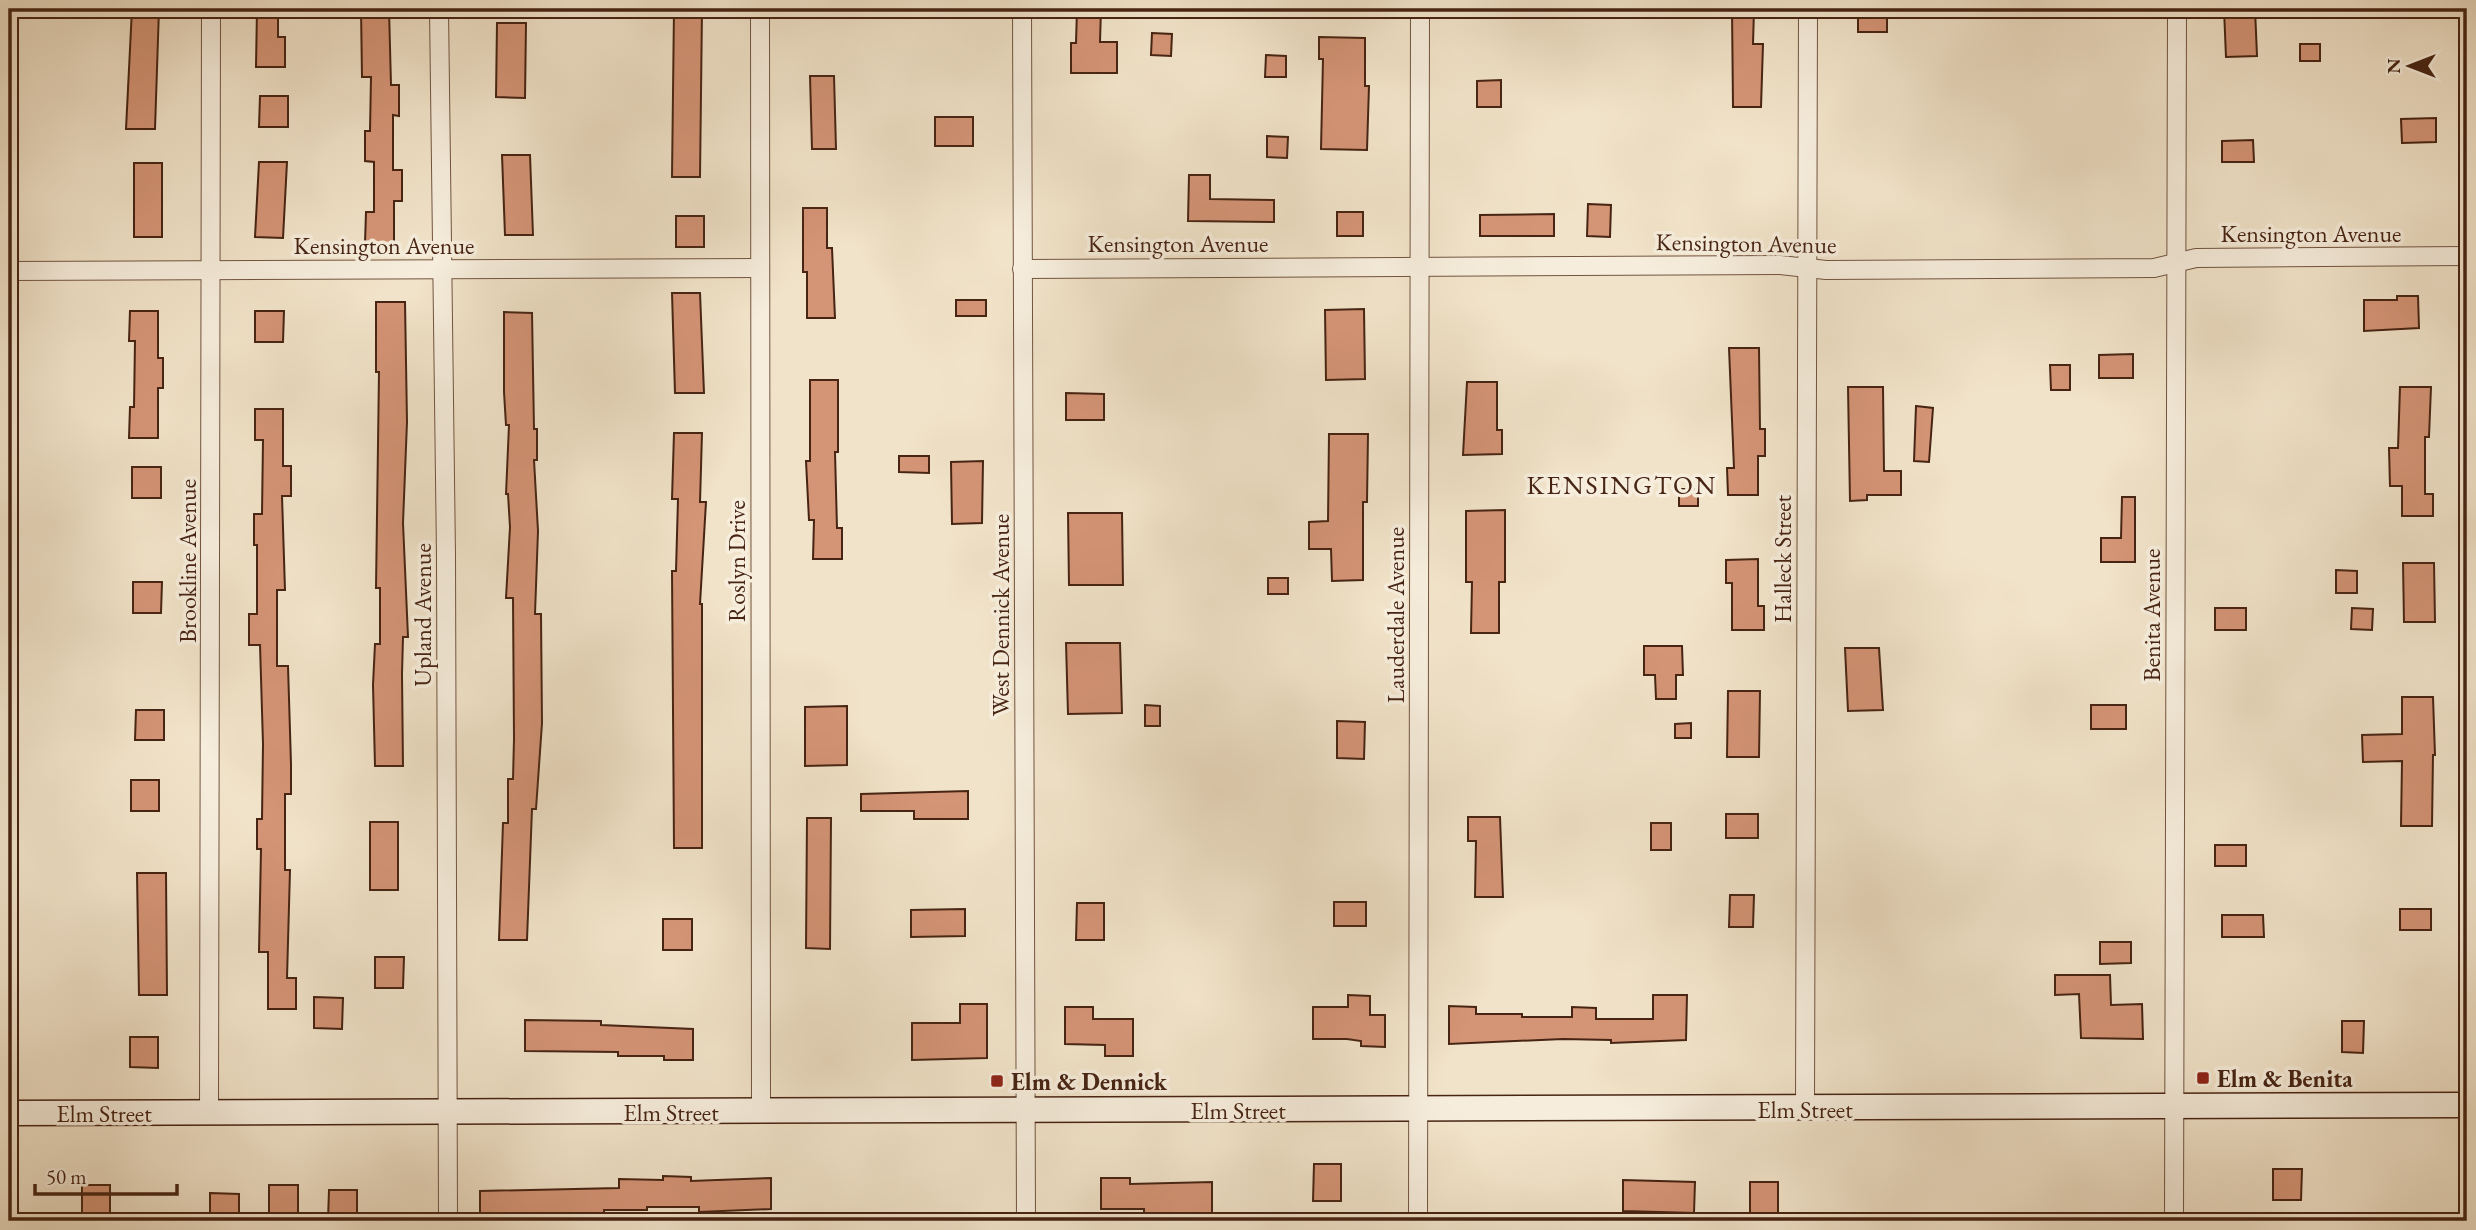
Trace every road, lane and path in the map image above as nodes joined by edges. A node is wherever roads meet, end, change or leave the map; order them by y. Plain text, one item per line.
1 (211, 9) edge
2 (439, 9) edge
3 (760, 9) edge
4 (1022, 9) edge
5 (1420, 9) edge
6 (1808, 9) edge
7 (2178, 9) edge
8 (2467, 256) edge
9 (2176, 263) junction
10 (1420, 267) junction
11 (760, 268) junction
12 (1807, 268) junction
13 (1022, 269) junction
14 (211, 270) junction
15 (443, 270) junction
16 (9, 271) edge
17 (2467, 1105) edge
18 (2175, 1106) junction
19 (1418, 1109) junction
20 (1805, 1110) junction
21 (1026, 1111) junction
22 (448, 1112) junction
23 (761, 1112) junction
24 (9, 1113) edge
25 (209, 1113) junction
26 (448, 1221) edge
27 (1026, 1221) edge
28 (1418, 1221) edge
29 (2174, 1221) edge

1 - 14 street, Brookline Avenue
2 - 15 street, Upland Avenue
3 - 11 street, Roslyn Drive
4 - 13 street, West Dennick Avenue
5 - 10 street, Lauderdale Avenue
6 - 12 street, Halleck Street
7 - 9 street, Benita Avenue
8 - 9 street, Kensington Avenue
9 - 12 street, Kensington Avenue
9 - 18 street, Benita Avenue
10 - 12 street, Kensington Avenue
10 - 13 street, Kensington Avenue
10 - 19 street, Lauderdale Avenue
11 - 15 street, Kensington Avenue
11 - 23 street, Roslyn Drive
12 - 20 street, Halleck Street
13 - 21 street, West Dennick Avenue
14 - 15 street, Kensington Avenue
14 - 16 street, Kensington Avenue
14 - 25 street, Brookline Avenue
15 - 22 street, Upland Avenue
17 - 18 street, Elm Street
18 - 20 street, Elm Street
18 - 29 street, Benita Avenue
19 - 20 street, Elm Street
19 - 21 street, Elm Street
19 - 28 street, Lauderdale Avenue
21 - 23 street, Elm Street
21 - 27 street, West Dennick Avenue
22 - 23 street, Elm Street
22 - 25 street, Elm Street
22 - 26 street, Upland Avenue
24 - 25 street, Elm Street

